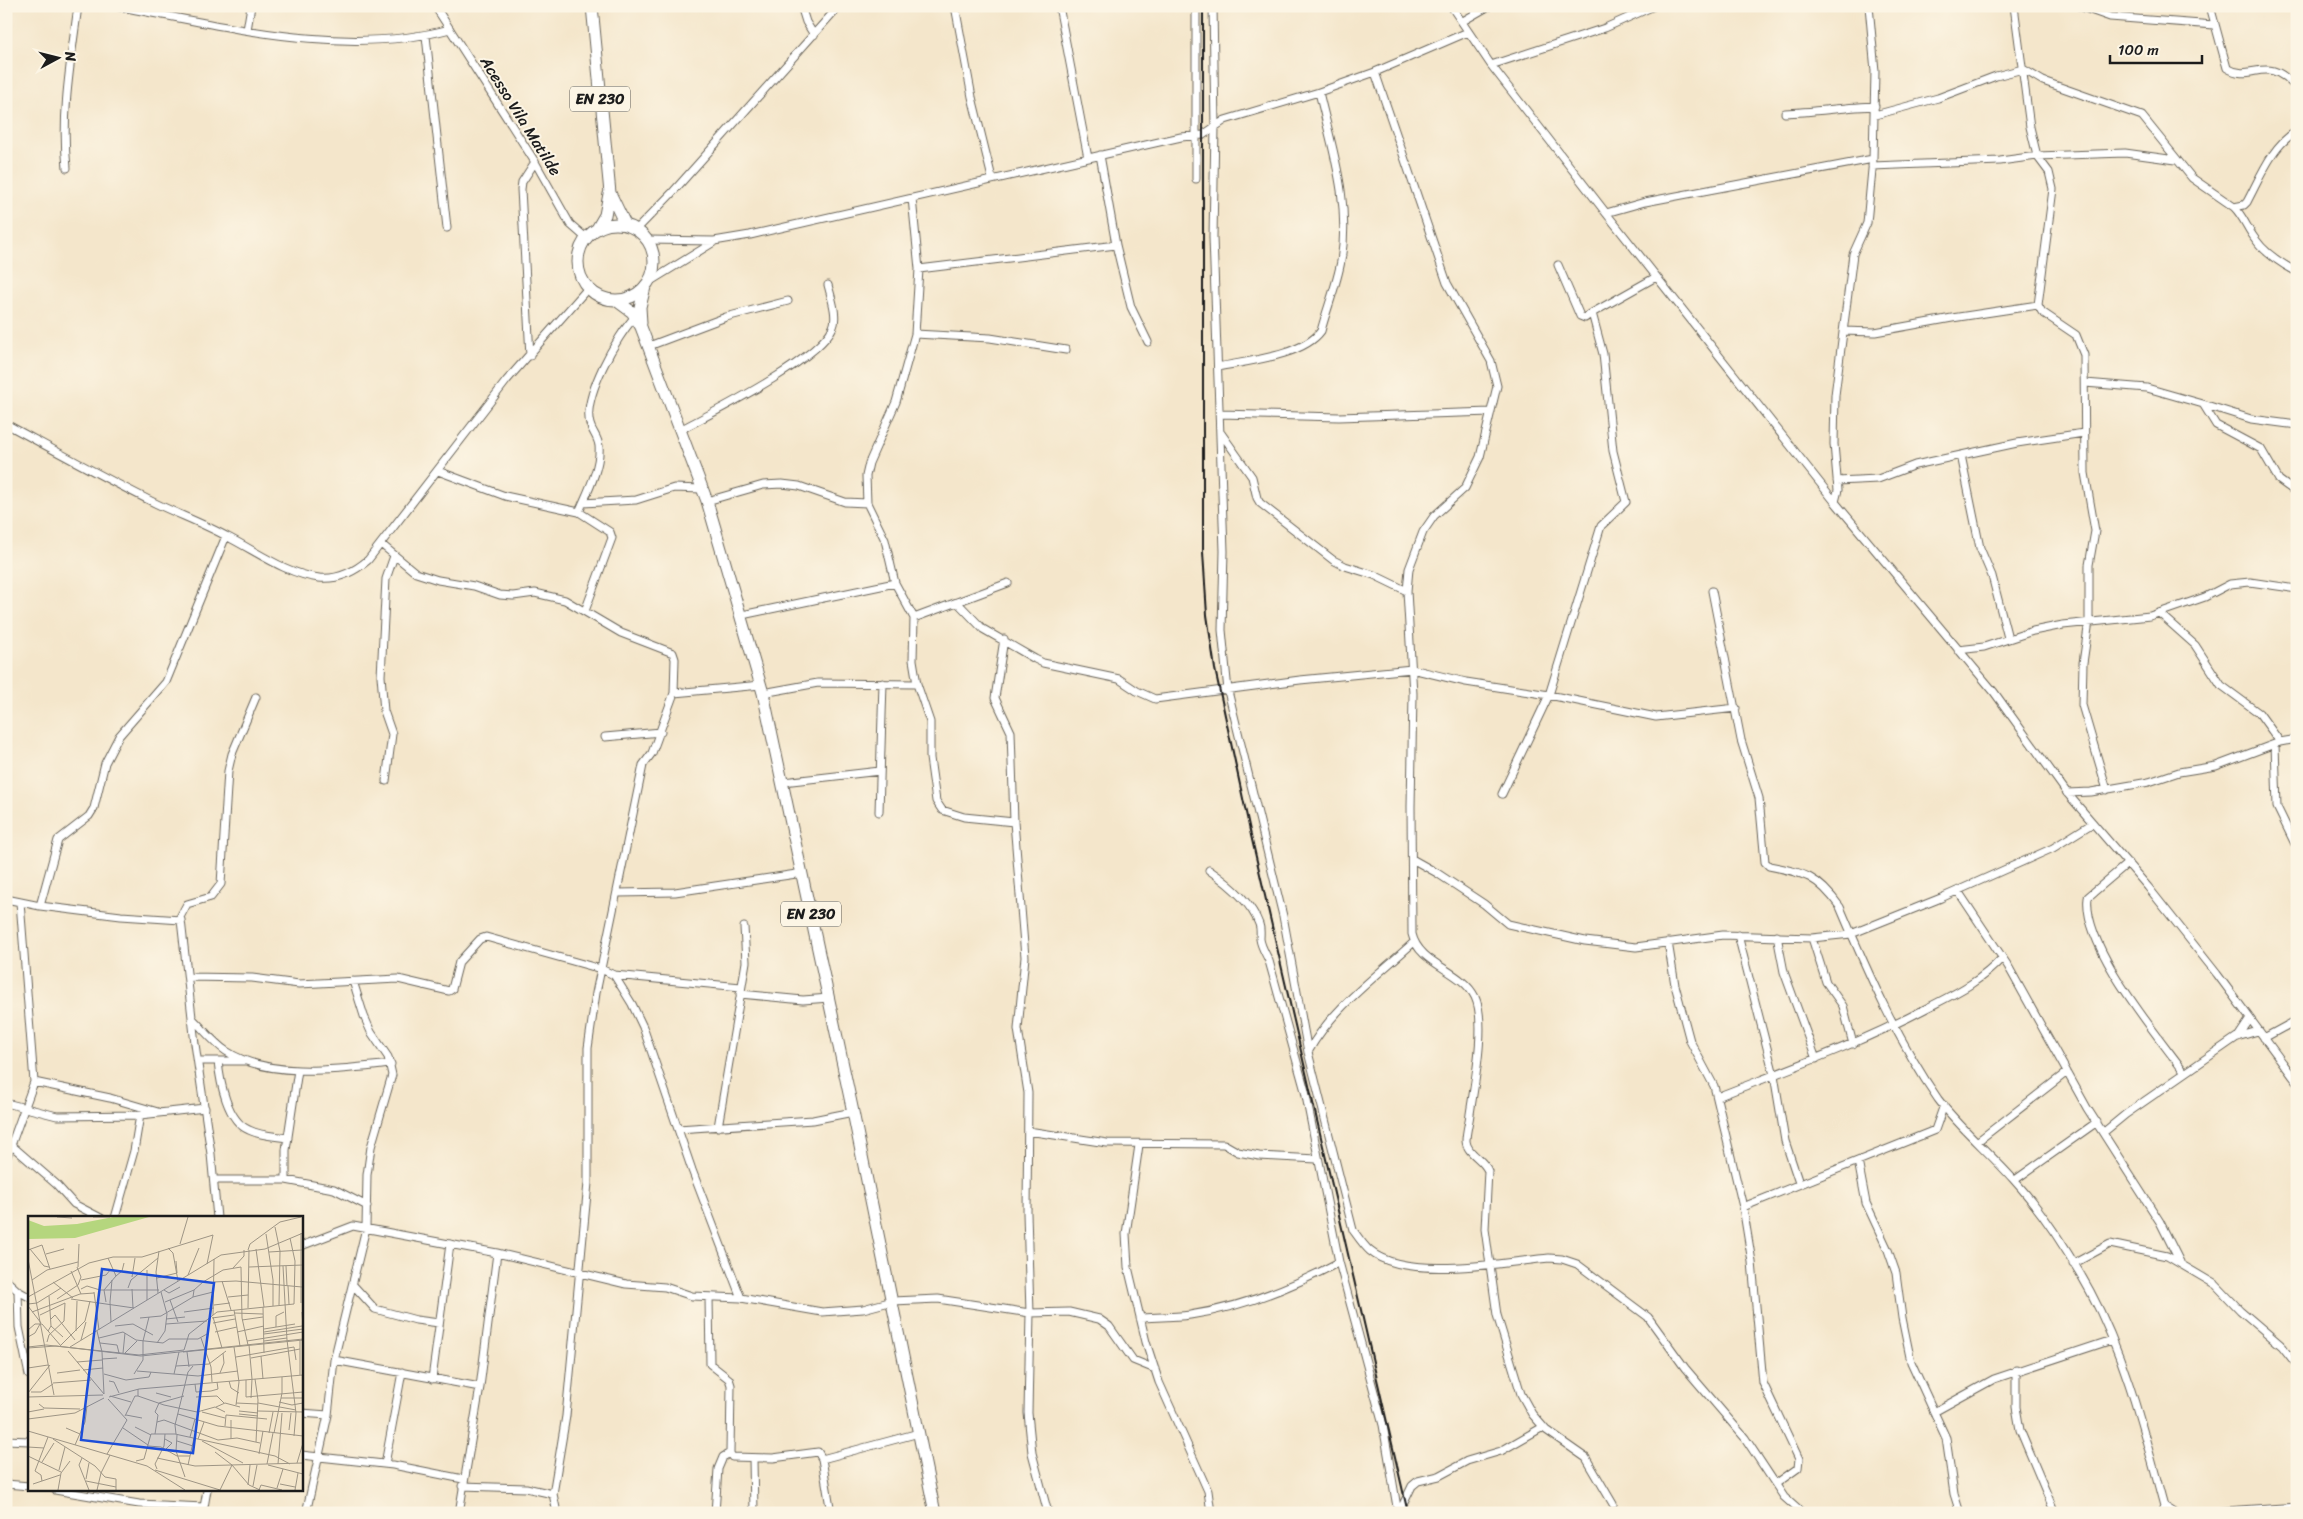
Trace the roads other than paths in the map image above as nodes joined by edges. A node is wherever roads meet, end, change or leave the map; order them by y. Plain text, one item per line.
1 (78, 6) edge
2 (115, 6) edge
3 (251, 6) edge
4 (435, 6) edge
5 (592, 6) edge
6 (801, 6) edge
7 (839, 6) edge
8 (955, 6) edge
9 (1058, 6) edge
10 (1196, 6) edge
11 (1213, 6) edge
12 (1451, 6) edge
13 (1489, 6) edge
14 (1654, 6) edge
15 (1869, 6) edge
16 (2014, 6) edge
17 (2079, 6) edge
18 (2210, 6) edge
19 (1463, 21) junction
20 (2214, 25) junction
21 (450, 29) junction
22 (247, 30) junction
23 (1468, 32) junction
24 (426, 36) junction
25 (814, 36) junction
26 (1490, 65) junction
27 (2023, 69) junction
28 (1375, 72) junction
29 (2297, 90) edge
30 (1319, 92) junction
31 (1875, 106) junction
32 (1785, 113) dead end
33 (1875, 115) junction
34 (1216, 127) junction
35 (2297, 131) edge
36 (1197, 136) junction
37 (1100, 155) junction
38 (2037, 156) junction
39 (1088, 158) junction
40 (2176, 160) junction
41 (535, 162) junction
42 (1872, 162) junction
43 (67, 168) dead end
44 (992, 178) junction
45 (1196, 179) dead end
46 (610, 192) junction
47 (912, 198) junction
48 (2234, 207) junction
49 (1606, 213) junction
50 (625, 224) junction
51 (598, 227) junction
52 (447, 228) dead end
53 (637, 229) junction
54 (586, 238) junction
55 (648, 240) junction
56 (714, 241) junction
57 (1116, 245) junction
58 (1558, 265) dead end
59 (919, 269) junction
60 (2297, 272) edge
61 (1656, 277) junction
62 (647, 284) junction
63 (828, 285) dead end
64 (588, 288) junction
65 (617, 301) junction
66 (788, 301) dead end
67 (2038, 305) junction
68 (1592, 313) junction
69 (635, 317) junction
70 (641, 327) junction
71 (1843, 331) junction
72 (915, 334) junction
73 (1148, 342) dead end
74 (649, 346) junction
75 (1066, 350) dead end
76 (530, 356) junction
77 (1218, 367) junction
78 (2085, 383) junction
79 (2203, 404) junction
80 (1491, 412) junction
81 (1220, 414) junction
82 (6, 424) edge
83 (2297, 425) edge
84 (680, 430) junction
85 (1221, 432) junction
86 (2084, 433) junction
87 (1961, 455) junction
88 (438, 471) junction
89 (1837, 481) junction
90 (702, 489) junction
91 (2297, 493) edge
92 (707, 502) junction
93 (1835, 502) junction
94 (583, 503) junction
95 (868, 503) junction
96 (579, 512) junction
97 (226, 536) junction
98 (382, 544) junction
99 (394, 556) junction
100 (896, 583) junction
101 (1008, 583) dead end
102 (2297, 589) edge
103 (1407, 591) junction
104 (1712, 591) dead end
105 (957, 602) junction
106 (585, 611) junction
107 (2159, 613) junction
108 (742, 615) junction
109 (914, 618) junction
110 (2089, 621) junction
111 (2008, 638) junction
112 (1004, 639) junction
113 (1958, 650) junction
114 (1412, 669) junction
115 (883, 683) junction
116 (917, 684) junction
117 (762, 689) junction
118 (1228, 690) junction
119 (674, 693) junction
120 (1549, 694) junction
121 (256, 697) dead end
122 (1736, 708) junction
123 (661, 732) junction
124 (605, 737) dead end
125 (2297, 739) edge
126 (2278, 743) junction
127 (880, 771) junction
128 (386, 781) dead end
129 (783, 782) junction
130 (2107, 790) junction
131 (2067, 793) junction
132 (1502, 794) dead end
133 (879, 812) dead end
134 (1014, 822) junction
135 (2093, 823) junction
136 (2297, 848) edge
137 (1412, 860) junction
138 (2128, 863) junction
139 (1209, 870) dead end
140 (803, 873) junction
141 (1958, 891) junction
142 (618, 893) junction
143 (6, 899) edge
144 (20, 902) junction
145 (40, 906) junction
146 (179, 919) junction
147 (744, 928) dead end
148 (1852, 934) junction
149 (1738, 935) junction
150 (1777, 936) junction
151 (1812, 938) junction
152 (1414, 942) junction
153 (1668, 942) junction
154 (2002, 958) junction
155 (601, 969) junction
156 (614, 975) junction
157 (189, 976) junction
158 (353, 981) junction
159 (740, 990) junction
160 (829, 998) junction
161 (193, 1019) junction
162 (2250, 1019) junction
163 (2297, 1020) edge
164 (1894, 1025) junction
165 (2258, 1031) junction
166 (2237, 1037) junction
167 (2264, 1038) junction
168 (1853, 1044) junction
169 (1308, 1052) junction
170 (1816, 1059) junction
171 (198, 1061) junction
172 (218, 1061) junction
173 (247, 1061) junction
174 (391, 1064) junction
175 (298, 1070) junction
176 (2067, 1072) junction
177 (2185, 1073) junction
178 (1774, 1075) junction
179 (34, 1082) junction
180 (2297, 1082) edge
181 (1717, 1097) junction
182 (6, 1103) edge
183 (1944, 1105) junction
184 (205, 1108) junction
185 (26, 1109) junction
186 (854, 1112) junction
187 (162, 1113) junction
188 (140, 1115) junction
189 (2097, 1122) junction
190 (718, 1126) junction
191 (678, 1129) junction
192 (1028, 1131) junction
193 (2104, 1132) junction
194 (288, 1138) junction
195 (1978, 1141) junction
196 (12, 1145) junction
197 (1139, 1145) junction
198 (6, 1159) edge
199 (1318, 1159) junction
200 (1858, 1161) junction
201 (214, 1180) junction
202 (286, 1180) junction
203 (2015, 1180) junction
204 (1799, 1183) junction
205 (367, 1206) junction
206 (1743, 1207) junction
207 (97, 1216) edge
208 (116, 1216) edge
209 (217, 1216) edge
210 (366, 1228) junction
211 (450, 1244) junction
212 (302, 1246) edge
213 (497, 1253) junction
214 (1339, 1262) junction
215 (2180, 1262) junction
216 (1491, 1263) junction
217 (2073, 1264) junction
218 (580, 1272) junction
219 (6, 1280) edge
220 (354, 1286) junction
221 (18, 1291) junction
222 (28, 1296) edge
223 (709, 1298) junction
224 (741, 1298) junction
225 (893, 1301) junction
226 (1030, 1313) junction
227 (1140, 1318) junction
228 (439, 1323) junction
229 (2112, 1340) junction
230 (334, 1360) junction
231 (2297, 1365) edge
232 (1155, 1369) junction
233 (2016, 1370) junction
234 (28, 1371) edge
235 (402, 1372) junction
236 (432, 1379) junction
237 (480, 1387) junction
238 (1934, 1412) junction
239 (302, 1413) edge
240 (328, 1414) junction
241 (1543, 1426) junction
242 (919, 1434) junction
243 (6, 1440) edge
244 (28, 1441) edge
245 (730, 1453) junction
246 (302, 1455) edge
247 (319, 1457) junction
248 (753, 1459) junction
249 (822, 1459) junction
250 (385, 1464) junction
251 (462, 1483) junction
252 (1777, 1483) junction
253 (6, 1484) edge
254 (28, 1486) edge
255 (67, 1492) edge
256 (104, 1492) edge
257 (206, 1492) edge
258 (553, 1494) junction
259 (102, 1498) junction
260 (1613, 1504) dead end
261 (2164, 1506) junction
262 (2297, 1506) edge
263 (204, 1510) edge
264 (306, 1513) edge
265 (459, 1513) edge
266 (557, 1513) edge
267 (715, 1513) edge
268 (754, 1513) edge
269 (831, 1513) edge
270 (935, 1513) edge
271 (1048, 1513) edge
272 (1211, 1513) edge
273 (1398, 1513) edge
274 (1802, 1513) edge
275 (1960, 1513) edge
276 (2055, 1513) edge
277 (2161, 1513) edge
278 (2175, 1513) edge
279 (2212, 1513) edge

1 - 43 street
2 - 22 street
3 - 22 street
4 - 21 street, Acesso Vila Matilde
5 - 46 main road, EN 230
6 - 25 street
7 - 25 street
8 - 44 street
9 - 39 street
10 - 36 street
11 - 34 street
12 - 19 street
13 - 19 street
14 - 26 street
15 - 31 street
16 - 27 street
17 - 20 street
18 - 20 street
19 - 23 street
20 - 29 street
21 - 24 street
21 - 41 street, Acesso Vila Matilde
22 - 24 street
23 - 26 street
23 - 28 street
24 - 52 street
25 - 53 street
26 - 49 street
27 - 33 street
27 - 38 street
27 - 40 street
28 - 30 street
28 - 80 street
30 - 34 street
30 - 77 street
31 - 32 street
31 - 33 street
33 - 42 street
34 - 36 street
34 - 77 street
35 - 48 street
36 - 37 street
36 - 45 street
37 - 39 street
37 - 57 street
38 - 40 street
38 - 42 street
38 - 67 street
39 - 44 street
40 - 48 street
41 - 54 street, Acesso Vila Matilde
41 - 76 street
42 - 49 street
42 - 71 street
44 - 47 street
46 - 50 main road, EN 230
46 - 51 main road, EN 230
47 - 56 street
47 - 59 street
48 - 60 street
49 - 61 street
50 - 51 main road
50 - 53 main road
51 - 54 main road
53 - 55 main road
54 - 64 main road
55 - 56 street
55 - 62 main road
56 - 62 street
57 - 59 street
57 - 73 street
58 - 68 street
59 - 72 street
61 - 68 street
61 - 93 street
62 - 65 main road
62 - 70 main road, EN 230
63 - 84 street
64 - 65 main road
64 - 76 street
65 - 69 main road, EN 230
66 - 74 street
67 - 71 street
67 - 78 street
68 - 120 street
69 - 70 main road, EN 230
69 - 94 street
70 - 74 main road, EN 230
71 - 89 street
72 - 75 street
72 - 95 street
74 - 84 main road, EN 230
76 - 88 street
77 - 81 street
78 - 79 street
78 - 86 street
79 - 83 street
79 - 91 street
80 - 81 street
80 - 103 street
81 - 85 street
82 - 97 street
84 - 90 main road, EN 230
85 - 103 street
85 - 118 street
86 - 87 street
86 - 110 street
87 - 89 street
87 - 111 street
88 - 96 street
88 - 98 street
89 - 93 street
90 - 92 main road, EN 230
90 - 94 street
92 - 95 street
92 - 108 main road, EN 230
93 - 113 street
94 - 96 street
95 - 100 street
96 - 106 street
97 - 98 street
97 - 145 street
98 - 99 street
99 - 106 street
99 - 128 street
100 - 108 street
100 - 109 street
101 - 105 street
102 - 107 street
103 - 114 street
104 - 122 street
105 - 109 street
105 - 112 street
106 - 119 street
107 - 110 street
107 - 126 street
108 - 117 main road, EN 230
109 - 116 street
110 - 111 street
110 - 130 street
111 - 113 street
112 - 118 street
112 - 134 street
113 - 131 street
114 - 118 street
114 - 120 street
114 - 137 street
115 - 116 street
115 - 117 street
115 - 127 street
116 - 134 street
117 - 119 street
117 - 129 main road, EN 230
118 - 169 street
119 - 123 street
120 - 122 street
120 - 132 street
121 - 146 street
122 - 148 street
123 - 124 street
123 - 142 street
125 - 126 street
126 - 130 street
126 - 136 street
127 - 129 street
127 - 133 street
129 - 140 main road, EN 230
130 - 131 street
131 - 135 street
134 - 192 street
135 - 138 street
135 - 141 street
137 - 152 street
137 - 153 street
138 - 162 street
138 - 177 street
139 - 199 street
140 - 142 street
140 - 160 main road, EN 230
141 - 148 street
141 - 154 street
142 - 155 street
143 - 144 street
144 - 145 street
144 - 179 street
145 - 146 street
146 - 157 street
147 - 159 street
148 - 151 street
148 - 164 street
149 - 150 street
149 - 153 street
149 - 178 street
150 - 151 street
150 - 170 street
151 - 168 street
152 - 169 street
152 - 216 street
153 - 181 street
154 - 164 street
154 - 176 street
155 - 156 street
155 - 158 street
155 - 218 street
156 - 159 street
156 - 191 street
157 - 158 street
157 - 161 street
158 - 174 street
159 - 160 street
159 - 190 street
160 - 186 main road, EN 230
161 - 171 street
161 - 173 street
162 - 165 street
162 - 166 street
163 - 167 street
164 - 168 street
164 - 183 street
165 - 166 street
165 - 167 street
166 - 177 street
167 - 180 street
168 - 170 street
169 - 216 street
170 - 178 street
171 - 172 street
171 - 184 street
172 - 173 street
172 - 194 street
173 - 175 street
174 - 175 street
174 - 205 street
175 - 194 street
176 - 189 street
176 - 195 street
177 - 193 street
178 - 181 street
178 - 204 street
179 - 185 street
179 - 187 street
181 - 206 street
182 - 185 street
183 - 195 street
183 - 200 street
184 - 187 street
184 - 201 street
185 - 188 street
185 - 196 street
186 - 190 street
186 - 225 main road, EN 230
187 - 188 street
188 - 208 street
189 - 193 street
189 - 203 street
190 - 191 street
191 - 224 street
192 - 197 street
192 - 226 street
193 - 215 street
194 - 202 street
195 - 203 street
196 - 198 street
196 - 207 street
197 - 199 street
197 - 227 street
199 - 214 street
200 - 204 street
200 - 238 street
201 - 202 street
201 - 209 street
202 - 205 street
203 - 217 street
204 - 206 street
205 - 210 street
206 - 252 street
210 - 211 street
210 - 212 street
210 - 220 street
211 - 213 street
211 - 228 street
213 - 218 street
213 - 237 street
214 - 227 street
214 - 273 street
215 - 217 street
215 - 231 street
216 - 241 street
216 - 252 street
217 - 229 street
218 - 223 street
218 - 258 street
219 - 221 street
220 - 228 street
220 - 230 street
221 - 222 street
221 - 234 street
223 - 224 street
223 - 245 street
224 - 225 street
225 - 226 street
225 - 242 main road, EN 230
226 - 232 street
226 - 271 street
227 - 232 street
228 - 236 street
229 - 233 street
229 - 261 street
230 - 235 street
230 - 240 street
232 - 272 street
233 - 238 street
233 - 276 street
235 - 236 street
235 - 250 street
236 - 237 street
237 - 251 street
238 - 275 street
239 - 240 street
240 - 247 street
241 - 260 street
241 - 273 street
242 - 249 street
242 - 270 main road, EN 230
243 - 244 street
245 - 248 street
245 - 267 street
246 - 247 street
247 - 250 street
247 - 264 street
248 - 249 street
248 - 268 street
249 - 269 street
250 - 251 street
251 - 258 street
251 - 265 street
252 - 274 street
253 - 254 street
255 - 259 street
256 - 259 street
257 - 263 street
258 - 266 street
259 - 263 street
261 - 277 street
261 - 278 street
262 - 279 street

